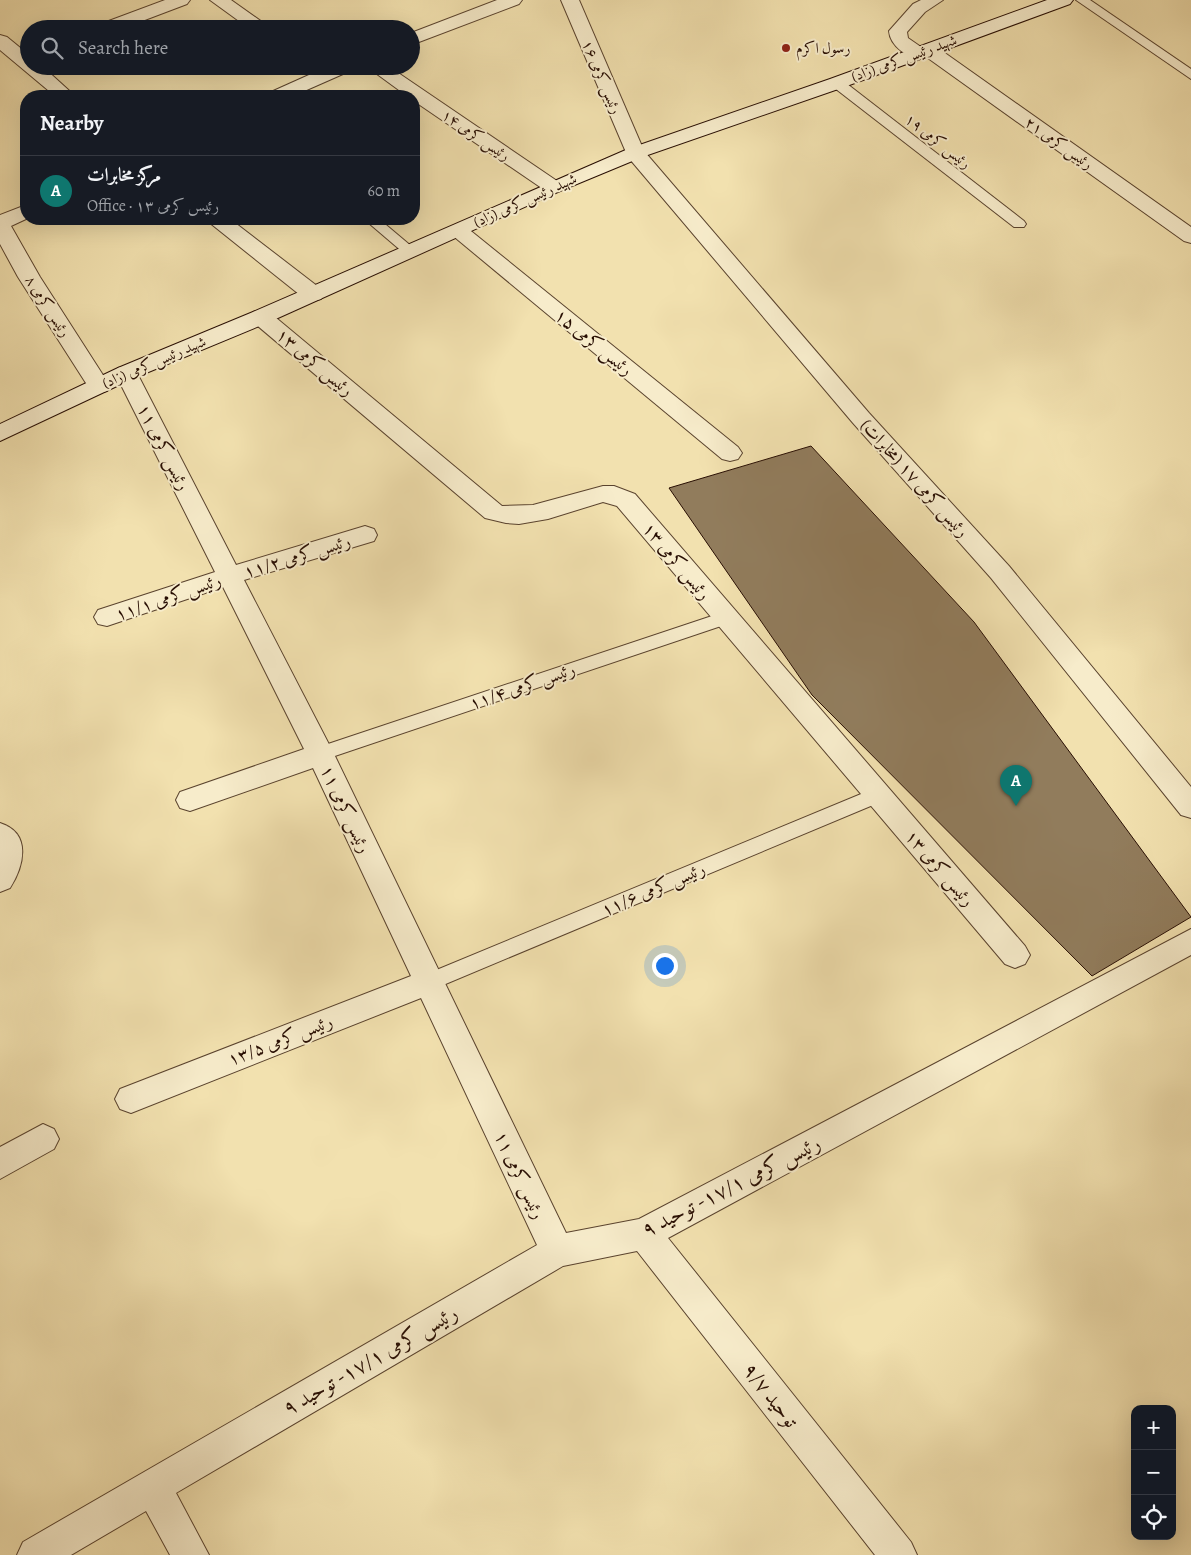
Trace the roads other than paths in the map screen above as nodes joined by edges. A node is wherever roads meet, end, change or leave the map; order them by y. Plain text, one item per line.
1 (181, 0) edge
2 (218, 0) edge
3 (513, 0) edge
4 (570, 0) edge
5 (934, 0) edge
6 (1064, 0) edge
7 (1082, 0) edge
8 (128, 20) edge
9 (249, 20) edge
10 (420, 36) edge
11 (0, 41) edge
12 (923, 52) junction
13 (20, 56) edge
14 (20, 64) edge
15 (0, 68) edge
16 (43, 75) edge
17 (326, 75) edge
18 (387, 75) edge
19 (1191, 75) edge
20 (837, 83) junction
21 (59, 90) edge
22 (292, 90) edge
23 (409, 90) edge
24 (420, 97) edge
25 (635, 153) junction
26 (552, 187) junction
27 (20, 214) edge
28 (0, 224) edge
29 (1019, 224) dead end
30 (226, 225) edge
31 (378, 225) edge
32 (459, 230) junction
33 (1191, 237) edge
34 (410, 251) junction
35 (314, 294) junction
36 (262, 317) junction
37 (126, 373) junction
38 (100, 386) junction
39 (0, 433) edge
40 (730, 453) dead end
41 (365, 536) dead end
42 (229, 576) junction
43 (106, 617) dead end
44 (724, 618) junction
45 (320, 754) junction
46 (878, 795) junction
47 (190, 800) dead end
48 (1191, 808) edge
49 (0, 834) edge
50 (0, 880) edge
51 (1191, 941) edge
52 (1015, 956) dead end
53 (429, 982) junction
54 (131, 1099) dead end
55 (43, 1140) dead end
56 (0, 1164) edge
57 (644, 1234) junction
58 (556, 1251) junction
59 (152, 1487) junction
60 (36, 1555) edge
61 (190, 1555) edge
62 (898, 1555) edge

1 - 8 street
2 - 9 street
3 - 10 street
4 - 25 street, رئیس کرمی ۱۶
5 - 12 street, رئیس کرمی ۲۱
6 - 12 street, شهید رئیس کرمی (زاد)
7 - 19 lane
11 - 13 street
12 - 20 street, شهید رئیس کرمی (زاد)
12 - 33 street, رئیس کرمی ۲۱
14 - 15 street
16 - 21 street
17 - 22 street
18 - 23 street, رئیس کرمی ۱۴
20 - 25 street, شهید رئیس کرمی (زاد)
20 - 29 lane, رئیس کرمی ۱۹
24 - 26 street, رئیس کرمی ۱۴
25 - 26 street, شهید رئیس کرمی (زاد)
25 - 48 street, رئیس کرمی ۱۷ (مخابرات)
26 - 32 street, شهید رئیس کرمی (زاد)
27 - 28 street
28 - 38 street, رئیس کرمی ۸
30 - 35 street
31 - 34 lane
32 - 34 street, شهید رئیس کرمی (زاد)
32 - 40 street, رئیس کرمی ۱۵
34 - 35 street, شهید رئیس کرمی (زاد)
35 - 36 street, شهید رئیس کرمی (زاد)
36 - 37 street, شهید رئیس کرمی (زاد)
36 - 44 street, رئیس کرمی ۱۳
37 - 38 street, شهید رئیس کرمی (زاد)
37 - 42 street, رئیس کرمی ۱۱
38 - 39 street, شهید رئیس کرمی (زاد)
41 - 42 street, رئیس کرمی ۱۱/۲
42 - 43 street, رئیس کرمی ۱۱/۱
42 - 45 street, رئیس کرمی ۱۱
44 - 45 lane, رئیس کرمی ۱۱/۴
44 - 46 street, رئیس کرمی ۱۳
45 - 47 street
45 - 53 street, رئیس کرمی ۱۱
46 - 52 street, رئیس کرمی ۱۳
46 - 53 lane, رئیس کرمی ۱۱/۶
49 - 50 street
51 - 57 street, رئیس کرمی ۱۷/۱- توحید ۹
53 - 54 street, رئیس کرمی ۱۳/۵
53 - 58 street, رئیس کرمی ۱۱
55 - 56 street
57 - 58 street, رئیس کرمی ۱۷/۱- توحید ۹
57 - 62 street, توحید ۹/۷
58 - 59 street, رئیس کرمی ۱۷/۱- توحید ۹
59 - 60 street, رئیس کرمی ۱۷/۱- توحید ۹
59 - 61 street

